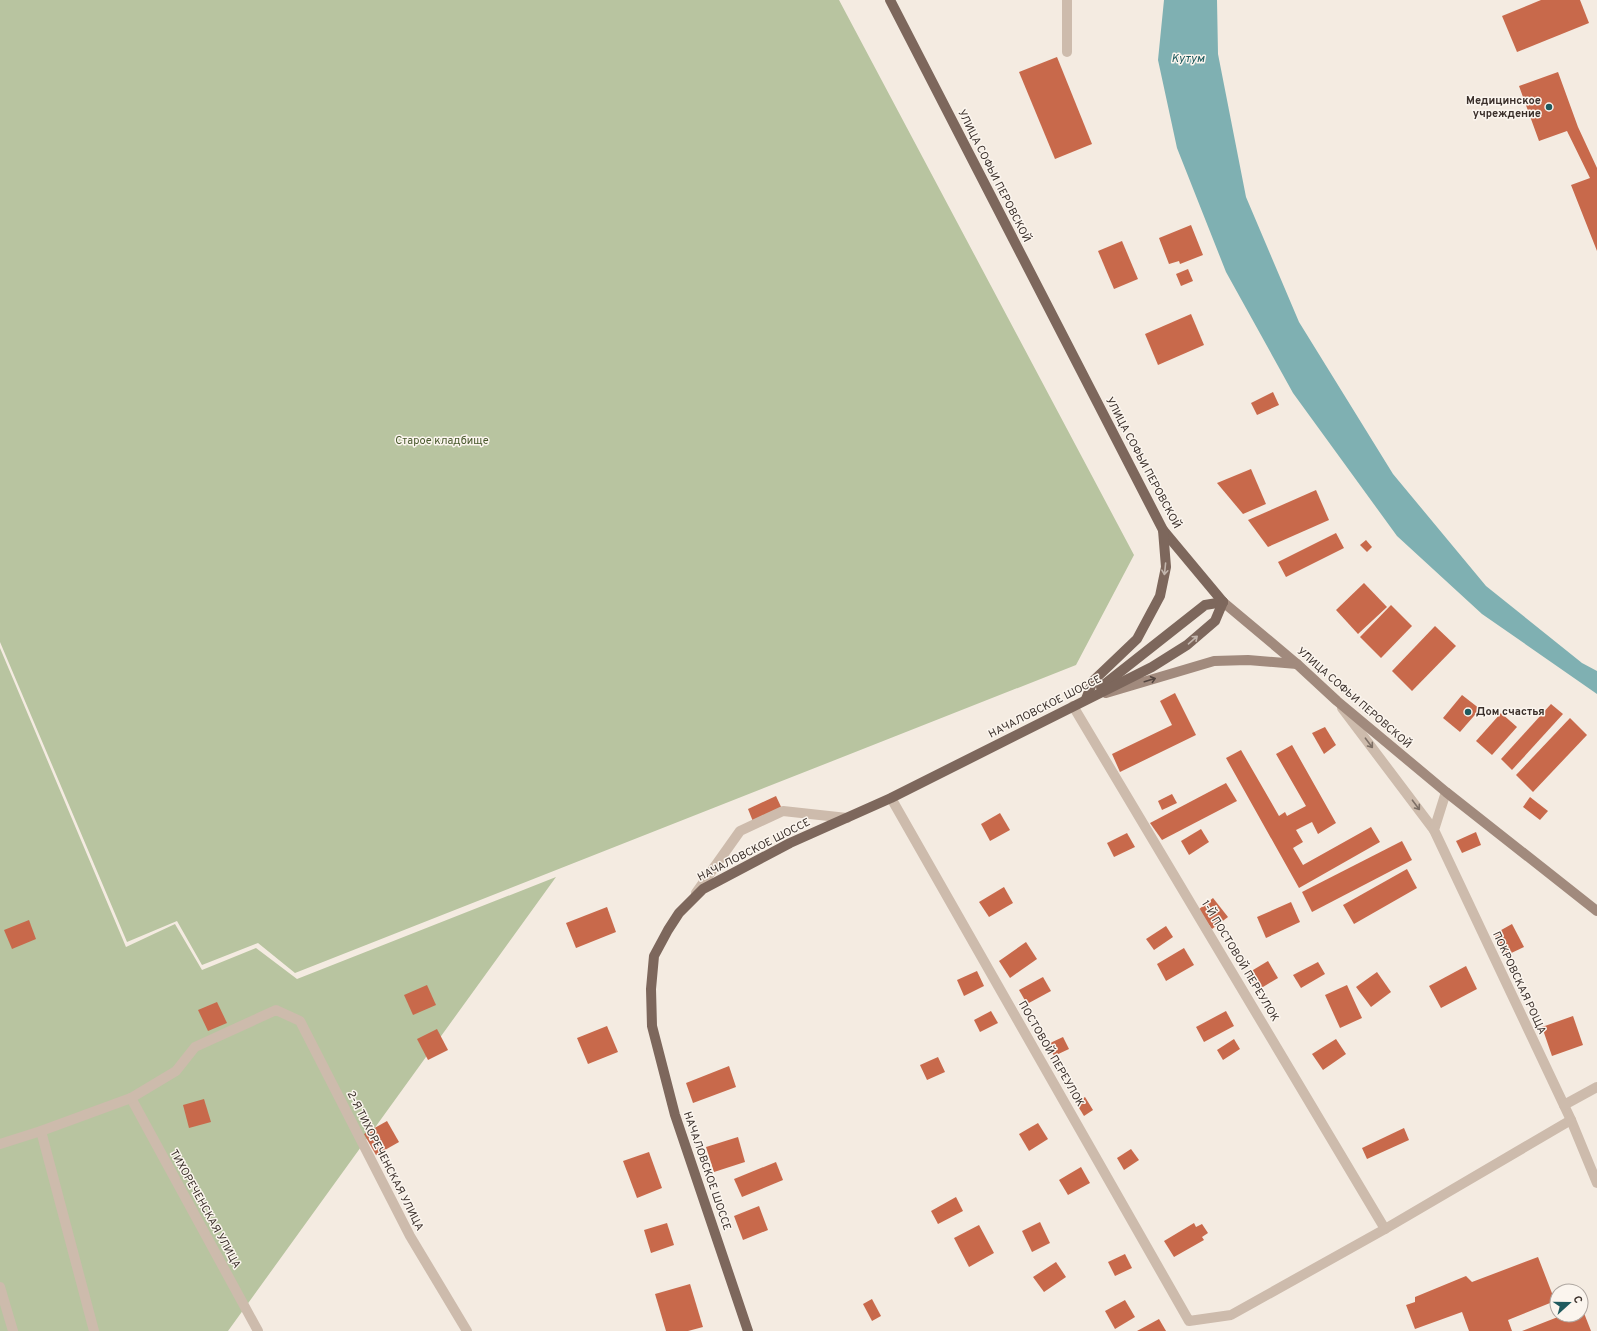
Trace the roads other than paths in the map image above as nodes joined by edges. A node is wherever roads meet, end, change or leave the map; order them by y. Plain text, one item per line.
1 (890, 0) edge
2 (1067, 0) edge
3 (1066, 52) dead end
4 (1163, 530) junction
5 (1223, 602) junction
6 (1297, 664) junction
7 (1086, 699) junction
8 (1337, 701) junction
9 (1073, 706) junction
10 (1446, 792) junction
11 (891, 798) junction
12 (847, 818) junction
13 (1434, 830) junction
14 (689, 903) junction
15 (1597, 911) edge
16 (1597, 1087) edge
17 (131, 1098) junction
18 (1564, 1105) junction
19 (1571, 1120) junction
20 (41, 1131) junction
21 (0, 1144) edge
22 (1597, 1183) edge
23 (1385, 1229) junction
24 (0, 1287) edge
25 (13, 1331) edge
26 (94, 1331) edge
27 (258, 1331) edge
28 (467, 1331) edge
29 (748, 1331) edge

1 - 4 main road, УЛИЦА СОФЬИ ПЕРОВСКОЙ
2 - 3 street
4 - 5 main road, УЛИЦА СОФЬИ ПЕРОВСКОЙ
4 -> 7 main road
5 - 6 main road, УЛИЦА СОФЬИ ПЕРОВСКОЙ
5 - 7 main road
7 -> 5 main road, НАЧАЛОВСКОЕ ШОССЕ
7 -> 6 main road
6 - 8 main road, УЛИЦА СОФЬИ ПЕРОВСКОЙ
7 - 9 main road, НАЧАЛОВСКОЕ ШОССЕ
8 - 10 main road, УЛИЦА СОФЬИ ПЕРОВСКОЙ
8 -> 13 street, ПОКРОВСКАЯ РОЩА
9 - 11 main road, НАЧАЛОВСКОЕ ШОССЕ
9 - 23 street, 1-Й ПОСТОВОЙ ПЕРЕУЛОК
10 - 13 street
10 - 15 main road, УЛИЦА СОФЬИ ПЕРОВСКОЙ
11 - 12 main road, НАЧАЛОВСКОЕ ШОССЕ
11 - 23 street, ПОСТОВОЙ ПЕРЕУЛОК
12 - 14 main road, НАЧАЛОВСКОЕ ШОССЕ
12 - 14 street
13 - 18 street, ПОКРОВСКАЯ РОЩА
14 - 29 main road, НАЧАЛОВСКОЕ ШОССЕ
16 - 18 street
17 - 20 street
17 - 27 street, ТИХОРЕЧЕНСКАЯ УЛИЦА
17 - 28 street, 2-Я ТИХОРЕЧЕНСКАЯ УЛИЦА
18 - 19 street, ПОКРОВСКАЯ РОЩА
19 - 22 street, ПОКРОВСКАЯ РОЩА
19 - 23 street
20 - 21 street
20 - 26 street
24 - 25 street

